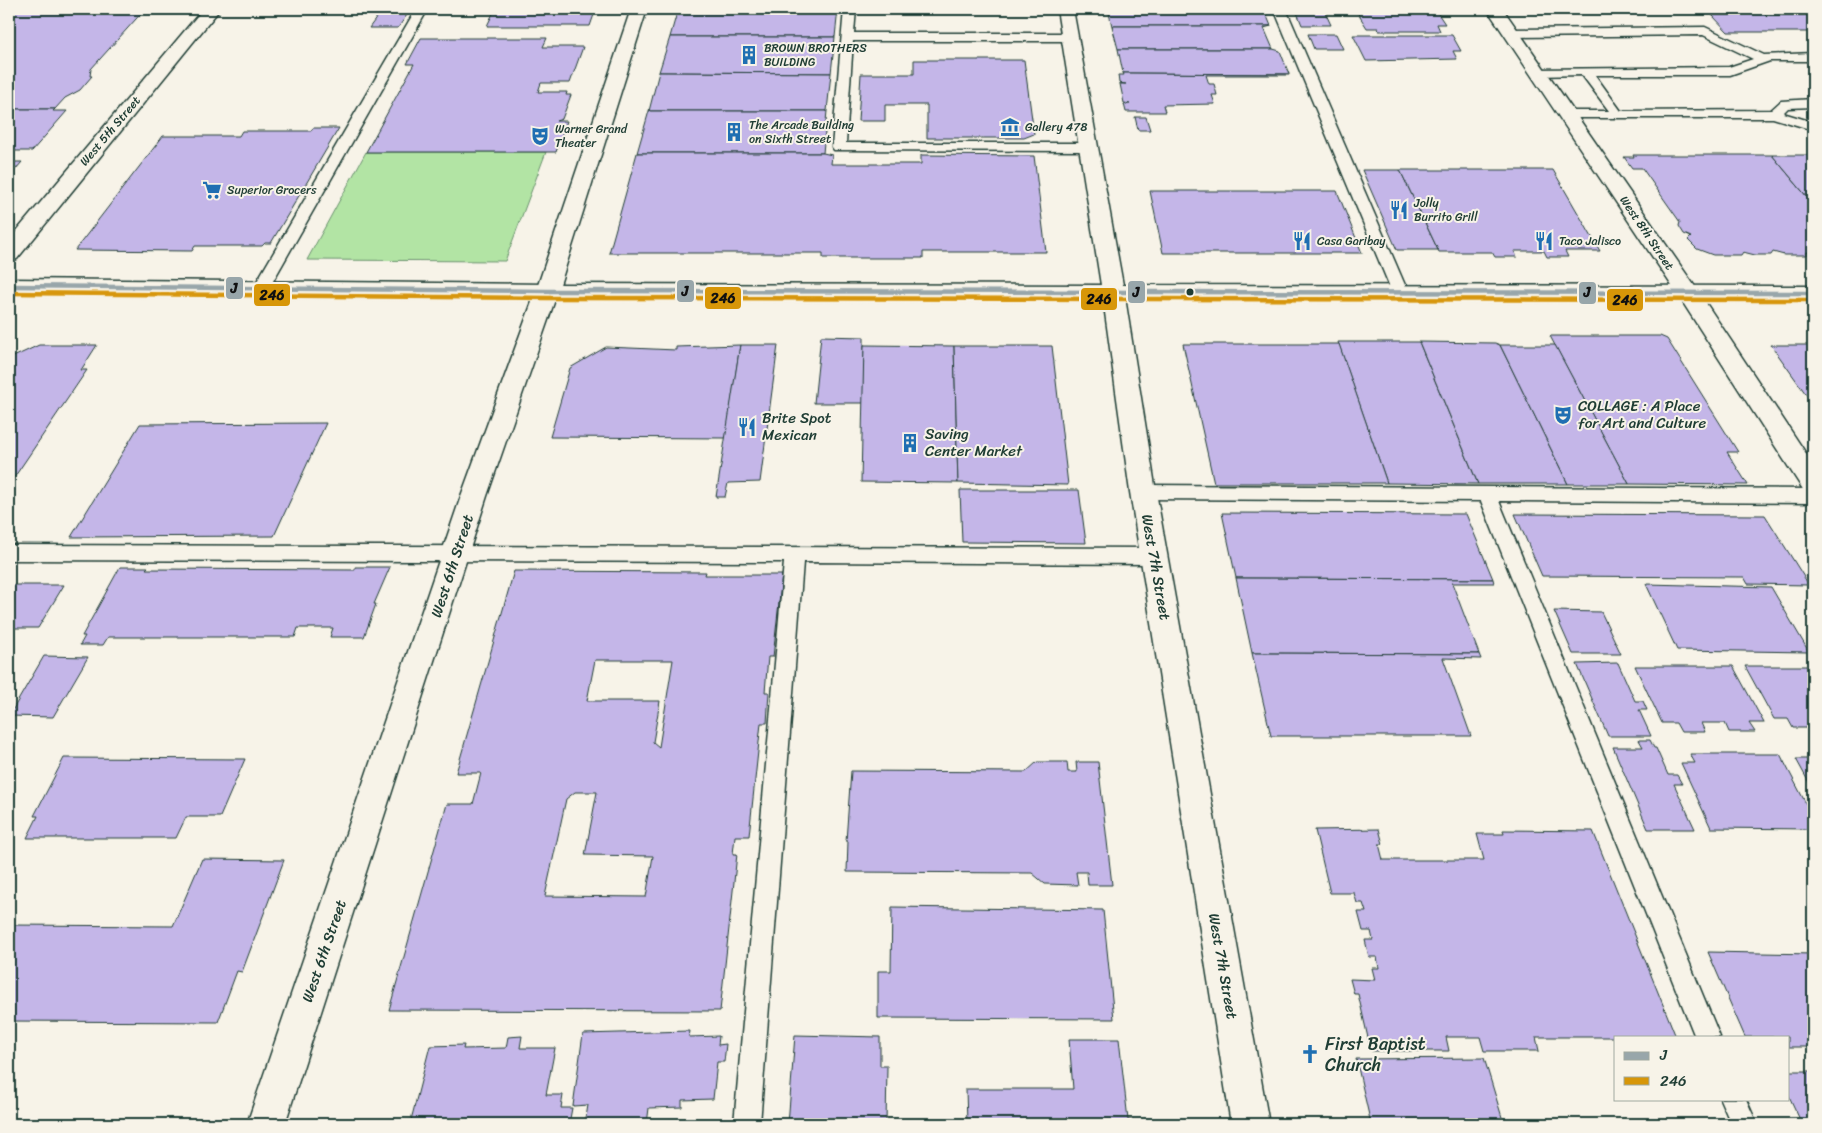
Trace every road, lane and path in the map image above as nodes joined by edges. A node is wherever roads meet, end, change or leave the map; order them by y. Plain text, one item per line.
1 (212, 9) edge
2 (422, 9) edge
3 (639, 9) edge
4 (850, 9) edge
5 (1065, 9) edge
6 (1280, 9) edge
7 (1495, 9) edge
8 (1511, 33) junction
9 (848, 37) junction
10 (1070, 37) junction
11 (1813, 56) edge
12 (1763, 59) junction
13 (1538, 72) junction
14 (1586, 72) junction
15 (1813, 103) edge
16 (1774, 114) junction
17 (1618, 115) junction
18 (1567, 116) junction
19 (1813, 126) edge
20 (1089, 147) junction
21 (9, 254) edge
22 (9, 286) edge
23 (261, 288) junction
24 (547, 291) junction
25 (1113, 291) junction
26 (1400, 292) junction
27 (1688, 293) junction
28 (1813, 293) edge
29 (1813, 484) edge
30 (1143, 492) junction
31 (1487, 494) junction
32 (1813, 496) edge
33 (9, 552) edge
34 (456, 555) junction
35 (794, 555) junction
36 (1154, 556) junction
37 (1708, 1036) edge
38 (1733, 1100) edge
39 (266, 1124) edge
40 (747, 1124) edge
41 (1250, 1124) edge
42 (1744, 1124) edge

1 - 21 street, West 5th Street
2 - 23 lane
3 - 24 street, West 6th Street
4 - 9 lane
5 - 10 street, West 7th Street
6 - 26 lane
7 - 8 street, West 8th Street
8 - 12 lane
8 - 13 street, West 8th Street
9 - 10 lane
9 - 20 lane
10 - 20 street, West 7th Street
11 - 12 lane
12 - 14 lane
13 - 14 lane
13 - 18 street, West 8th Street
14 - 17 lane
15 - 16 lane
16 - 17 lane
16 - 19 lane
17 - 18 lane
18 - 27 street, West 8th Street
20 - 25 street, West 7th Street
22 - 23 street
23 - 24 street
24 - 25 street
24 - 34 street, West 6th Street
25 - 26 street
25 - 30 street, West 7th Street
26 - 27 street
27 - 28 street
27 - 29 street, West 8th Street
30 - 31 lane
30 - 36 street, West 7th Street
31 - 32 lane
31 - 37 lane
33 - 34 lane
34 - 35 lane
34 - 39 street, West 6th Street
35 - 36 lane
35 - 40 lane
36 - 41 street, West 7th Street
38 - 42 lane

